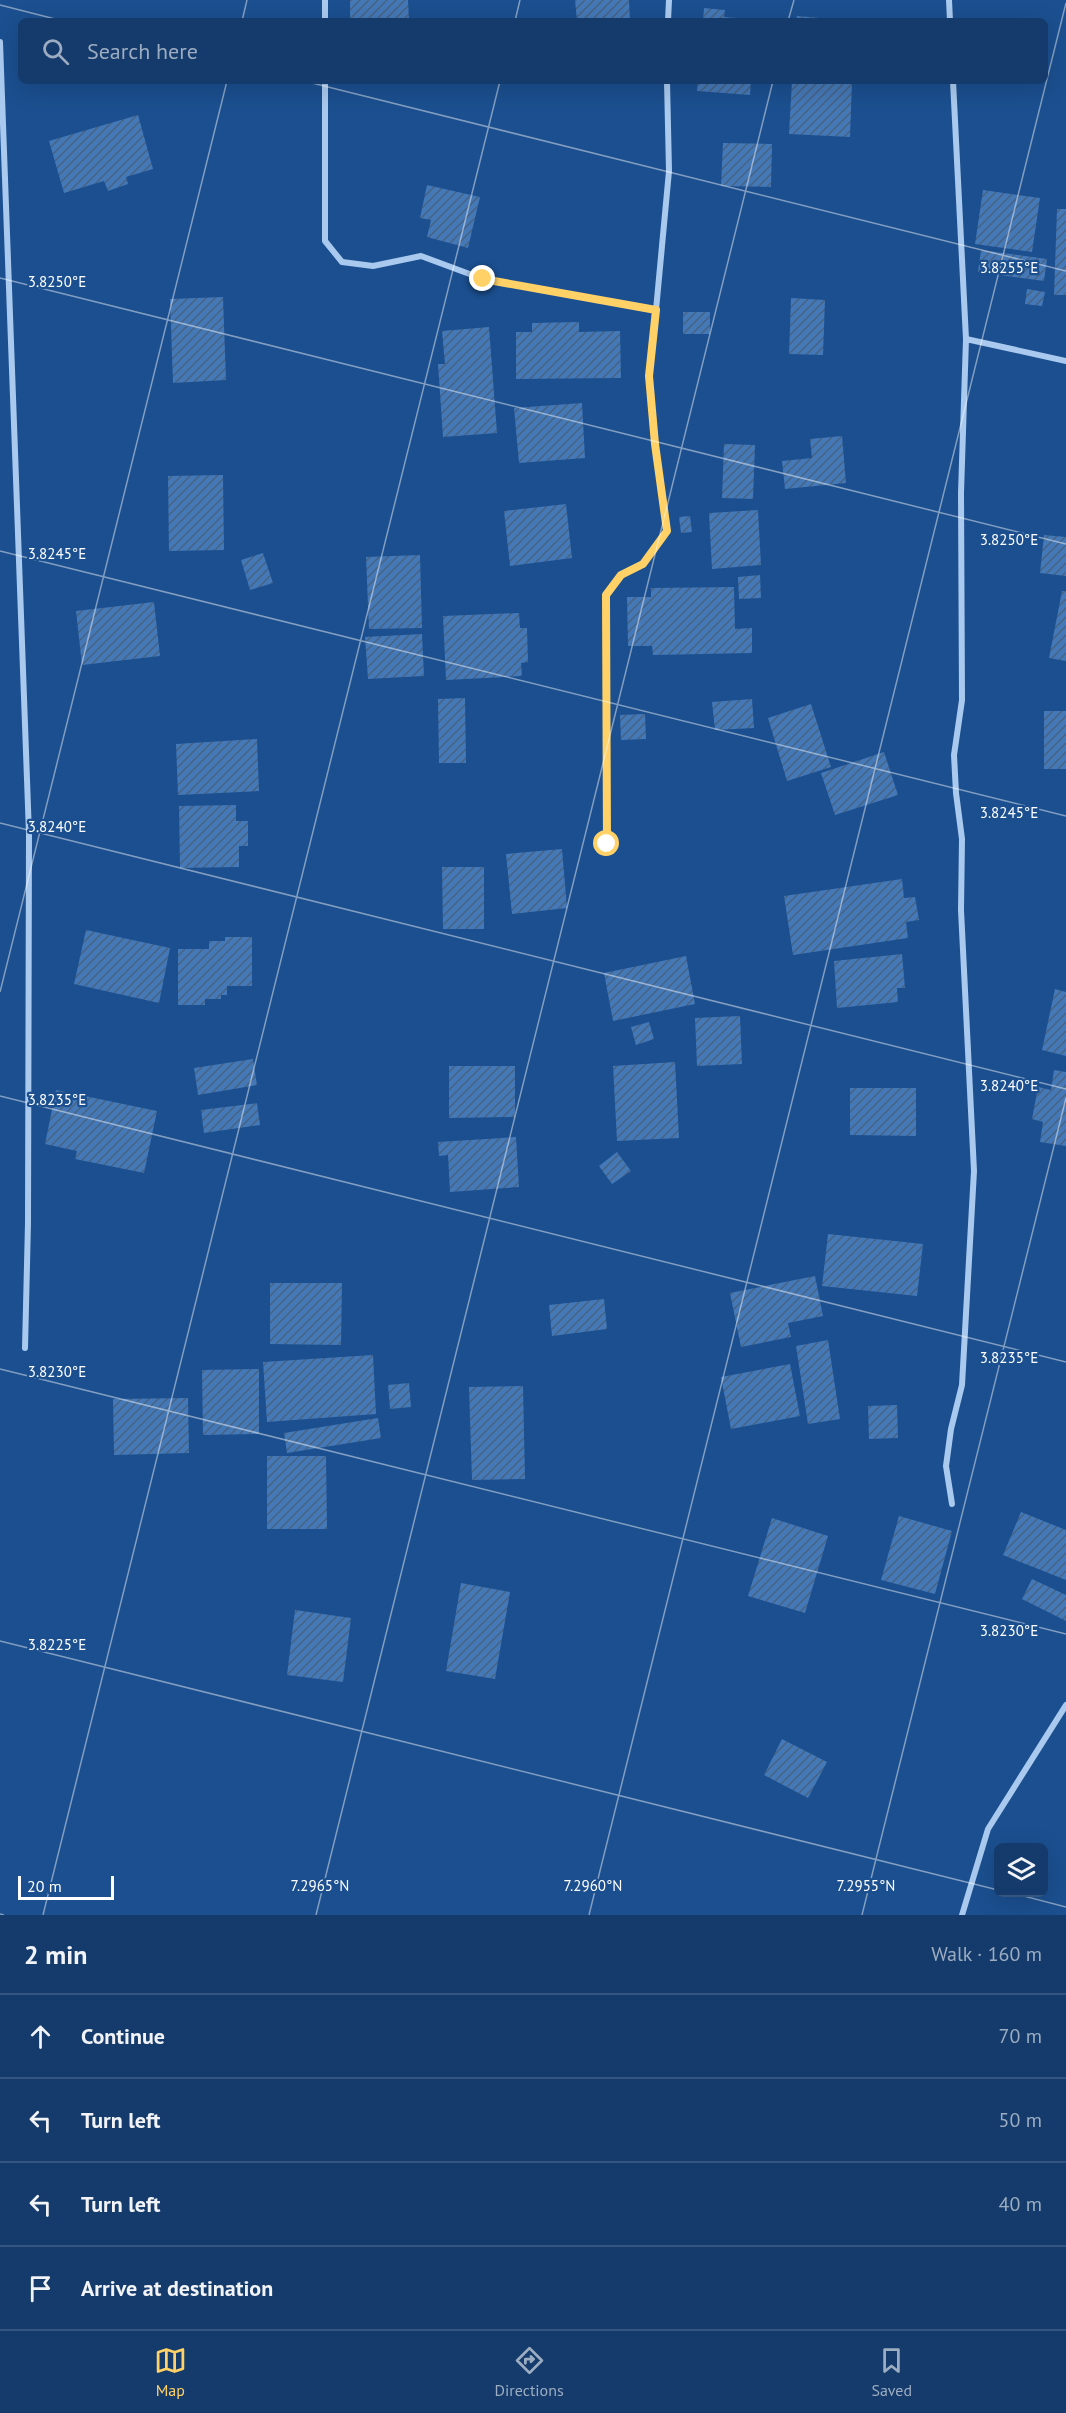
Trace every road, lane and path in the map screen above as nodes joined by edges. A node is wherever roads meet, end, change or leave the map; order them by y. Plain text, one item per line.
1 (325, 0) edge
2 (669, 0) edge
3 (949, 0) edge
4 (325, 18) edge
5 (668, 18) edge
6 (950, 18) edge
7 (0, 42) edge
8 (325, 84) edge
9 (667, 84) edge
10 (953, 84) edge
11 (656, 310) junction
12 (966, 339) junction
13 (1066, 361) edge
14 (607, 844) dead end
15 (25, 1348) dead end
16 (952, 1503) dead end
17 (1066, 1705) edge
18 (962, 1915) edge

1 - 4 street
2 - 5 street
3 - 6 street
7 - 15 street
8 - 11 street
9 - 11 street
10 - 12 street
11 - 14 street
12 - 13 street
12 - 16 street
17 - 18 street

